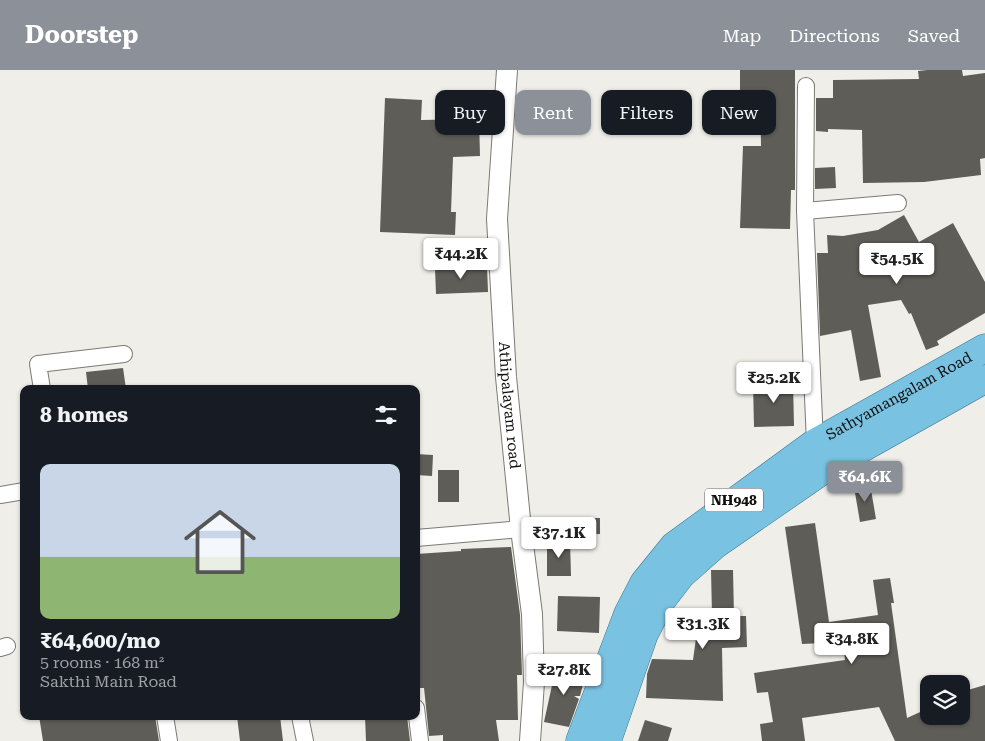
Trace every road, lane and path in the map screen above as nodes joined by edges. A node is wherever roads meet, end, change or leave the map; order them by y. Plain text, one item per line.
1 (507, 70) edge
2 (806, 86) dead end
3 (898, 203) dead end
4 (805, 211) junction
5 (985, 348) edge
6 (124, 354) dead end
7 (985, 379) edge
8 (41, 385) edge
9 (815, 443) junction
10 (20, 492) edge
11 (0, 495) edge
12 (521, 529) junction
13 (420, 538) edge
14 (166, 720) edge
15 (301, 720) edge
16 (417, 720) edge
17 (170, 741) edge
18 (305, 741) edge
19 (420, 741) edge
20 (530, 741) edge
21 (580, 741) edge
22 (607, 741) edge

1 - 12 street, Athipalayam road
2 - 4 street
3 - 4 street
4 - 9 street
5 - 9 highway, Sathyamangalam Road / NH948
6 - 8 street
7 - 22 highway, NH948
9 - 21 highway, Sathyamangalam Road / NH948
10 - 11 street
12 - 13 street
12 - 20 street, Athipalayam road
14 - 17 street
15 - 18 street
16 - 19 street

